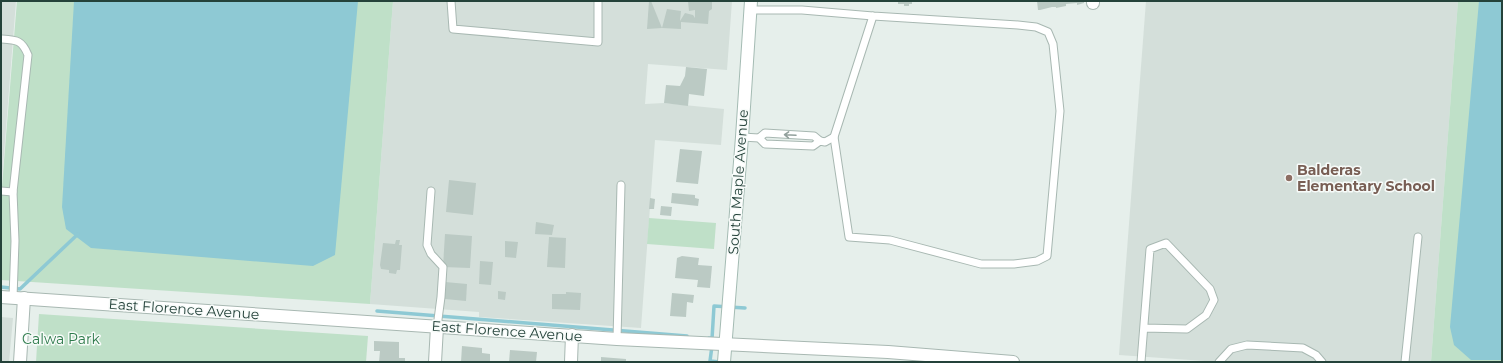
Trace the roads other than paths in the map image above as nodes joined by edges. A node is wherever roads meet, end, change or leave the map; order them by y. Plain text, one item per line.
1 (451, 1) edge
2 (598, 1) edge
3 (751, 6) edge
4 (873, 16) junction
5 (1, 39) edge
6 (742, 137) junction
7 (834, 137) junction
8 (759, 138) junction
9 (820, 141) junction
10 (622, 185) dead end
11 (1, 191) edge
12 (431, 191) dead end
13 (13, 192) junction
14 (1418, 237) dead end
15 (13, 298) edge
16 (437, 327) junction
17 (1144, 328) junction
18 (572, 335) junction
19 (617, 339) junction
20 (725, 344) junction
21 (888, 357) edge
22 (20, 362) edge
23 (435, 362) edge
24 (571, 362) edge
25 (724, 362) edge
26 (1013, 362) edge
27 (1141, 362) edge
28 (1219, 362) edge
29 (1322, 362) edge
30 (1405, 362) edge

1 - 2 lane
3 - 4 lane
3 - 6 street, South Maple Avenue
4 - 7 lane
4 - 7 lane
5 - 13 lane
6 - 8 lane
6 - 20 street, South Maple Avenue
7 - 9 lane
9 -> 8 lane
8 - 9 lane
10 - 19 lane
11 - 13 lane
12 - 16 lane
13 - 15 lane
14 - 30 lane
15 - 16 street, East Florence Avenue
15 - 22 street
16 - 18 street, East Florence Avenue
16 - 23 street
17 - 17 lane
17 - 27 lane
18 - 19 street, East Florence Avenue
18 - 24 street
19 - 20 street, East Florence Avenue
20 - 21 street, East Florence Avenue
20 - 25 street, South Maple Avenue
21 - 26 street, East Florence Avenue
28 - 29 lane

